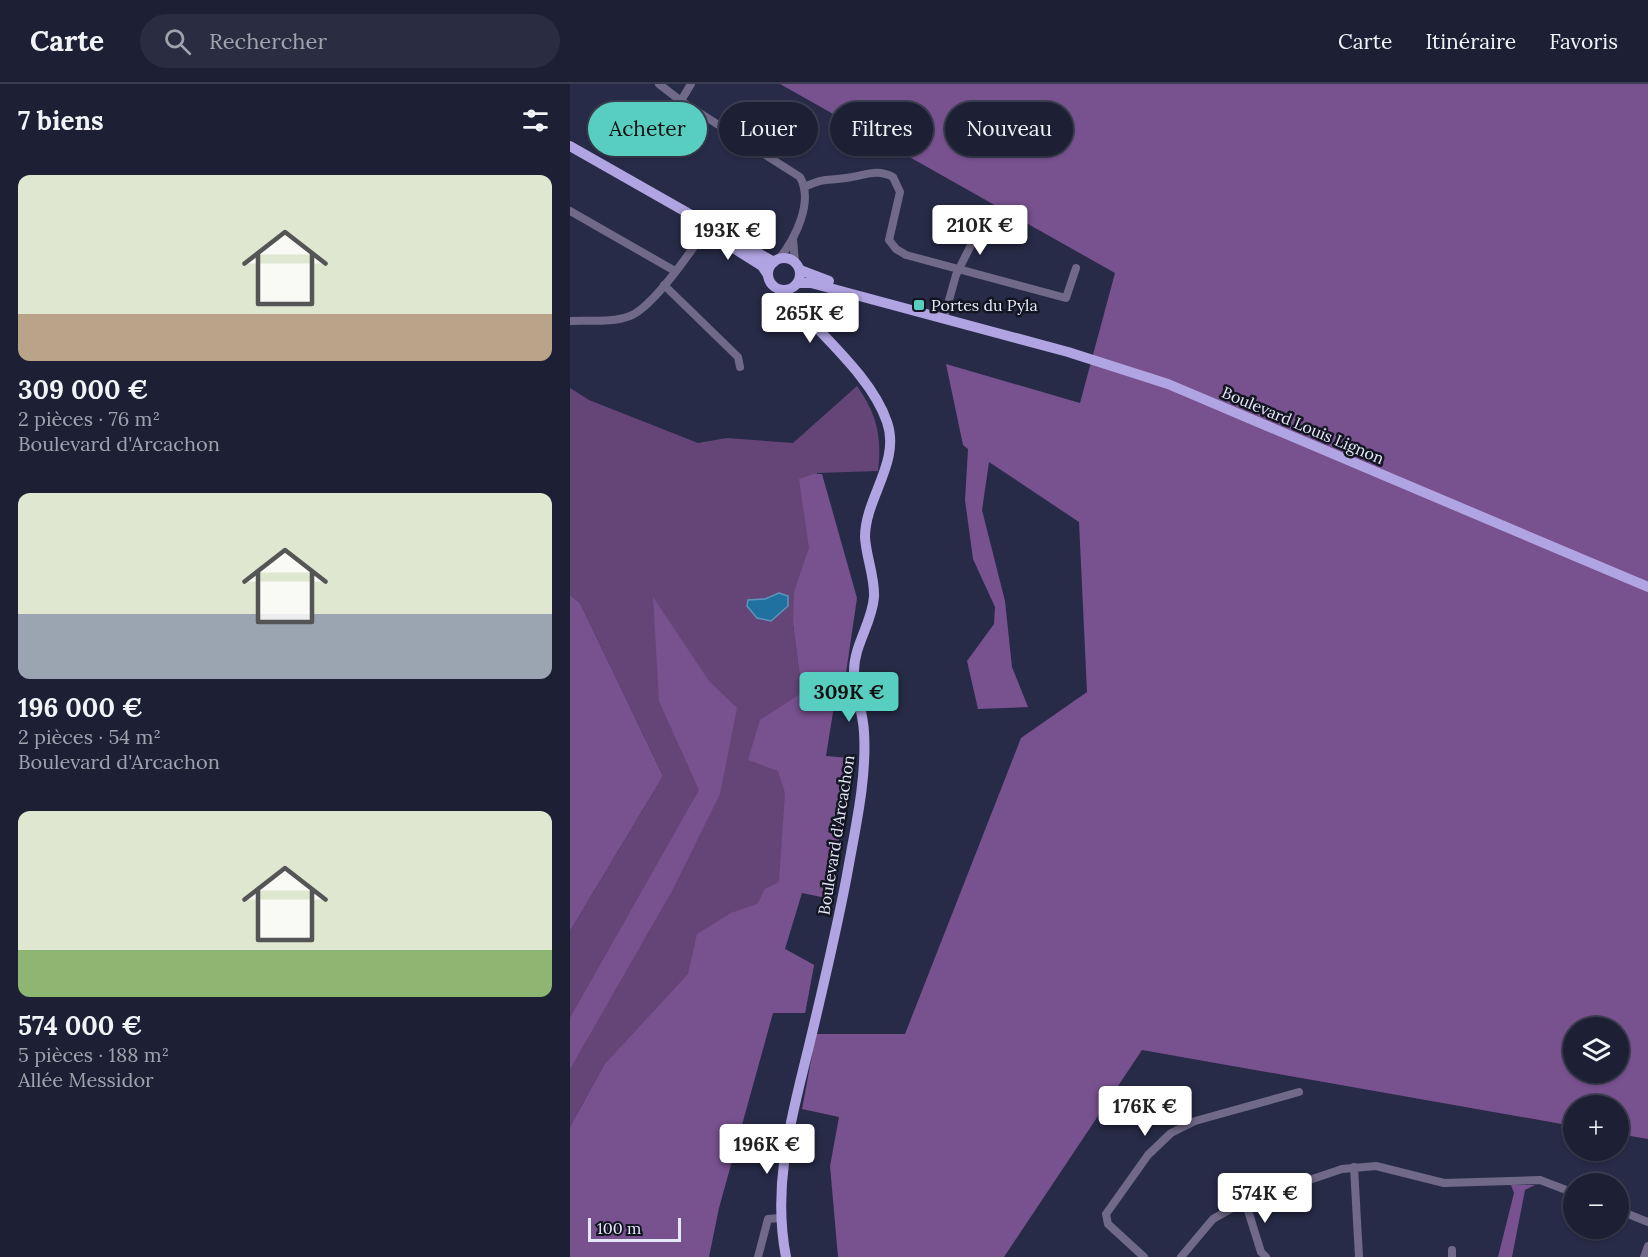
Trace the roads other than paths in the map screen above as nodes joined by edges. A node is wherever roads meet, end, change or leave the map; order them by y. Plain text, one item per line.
1 (659, 84) edge
2 (691, 84) edge
3 (681, 101) junction
4 (570, 146) edge
5 (804, 187) junction
6 (570, 211) edge
7 (707, 228) junction
8 (795, 230) junction
9 (978, 231) dead end
10 (776, 260) junction
11 (797, 266) junction
12 (1076, 268) dead end
13 (958, 269) junction
14 (675, 271) junction
15 (768, 275) junction
16 (664, 285) junction
17 (796, 285) junction
18 (783, 290) junction
19 (797, 309) junction
20 (941, 317) junction
21 (570, 321) edge
22 (740, 367) dead end
23 (1648, 587) edge
24 (1299, 1092) dead end
25 (1354, 1167) junction
26 (1563, 1189) edge
27 (1245, 1202) junction
28 (1629, 1214) edge
29 (780, 1218) junction
30 (1648, 1222) edge
31 (1648, 1246) edge
32 (758, 1257) edge
33 (786, 1257) edge
34 (1144, 1257) edge
35 (1182, 1257) edge
36 (1266, 1257) edge
37 (1359, 1257) edge
38 (1644, 1257) edge

1 - 3 street
2 - 3 street
3 - 5 street
4 - 7 main road
5 - 8 street
5 - 13 street
6 - 14 street
7 - 10 main road
7 - 14 street
7 - 15 main road
8 - 10 street
8 - 11 street
9 - 13 street
10 - 11 main road
10 - 15 main road
11 - 17 main road
11 - 20 main road
12 - 13 street
13 - 20 street
14 - 16 street
15 - 18 main road
16 - 21 street
16 - 22 street
17 - 18 main road
17 - 19 main road
17 - 20 main road
18 - 19 main road, Boulevard d'Arcachon
19 - 29 main road, Boulevard d'Arcachon
20 - 23 main road, Boulevard Louis Lignon
24 - 34 street
25 - 26 street
25 - 27 street
25 - 37 street
27 - 35 street
27 - 36 street
28 - 30 street
29 - 32 street
29 - 33 main road, Boulevard d'Arcachon
31 - 38 street

